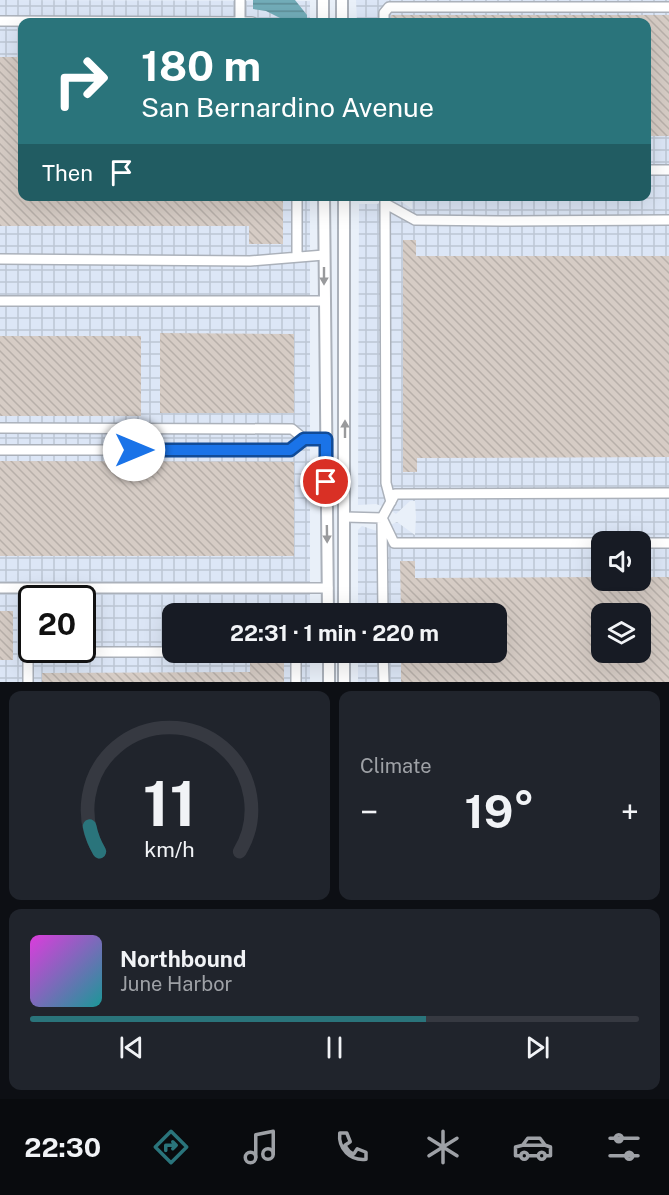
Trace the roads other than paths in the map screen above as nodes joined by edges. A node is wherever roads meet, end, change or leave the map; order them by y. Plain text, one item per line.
1 (240, 0) edge
2 (323, 0) edge
3 (342, 0) edge
4 (669, 7) edge
5 (240, 18) edge
6 (323, 18) edge
7 (342, 18) edge
8 (384, 18) edge
9 (0, 21) edge
10 (18, 21) edge
11 (651, 170) edge
12 (669, 170) edge
13 (297, 201) edge
14 (324, 201) edge
15 (344, 201) edge
16 (385, 201) edge
17 (386, 201) edge
18 (669, 220) edge
19 (297, 255) junction
20 (324, 255) junction
21 (0, 259) edge
22 (324, 301) junction
23 (0, 302) edge
24 (0, 428) edge
25 (304, 439) junction
26 (326, 439) junction
27 (0, 450) edge
28 (669, 493) edge
29 (391, 501) junction
30 (345, 518) junction
31 (382, 518) junction
32 (591, 543) edge
33 (651, 543) edge
34 (669, 543) edge
35 (0, 588) edge
36 (328, 588) junction
37 (328, 603) edge
38 (344, 603) edge
39 (383, 603) edge
40 (162, 652) edge
41 (296, 663) edge
42 (329, 663) edge
43 (344, 663) edge
44 (383, 663) edge
45 (28, 682) edge
46 (296, 682) edge
47 (329, 682) edge
48 (344, 682) edge
49 (384, 682) edge

1 - 5 lane
2 - 6 main road
3 - 7 main road
4 - 8 lane
9 - 10 lane
11 - 12 lane
13 - 19 lane
14 - 20 main road
30 -> 15 main road
16 - 29 lane
17 - 18 lane
19 - 20 lane
19 - 21 lane
20 -> 22 main road
22 - 23 lane
22 - 26 main road
24 - 25 lane
25 - 26 lane
25 - 27 lane
26 -> 36 main road
28 - 29 lane
29 - 31 lane
30 - 31 lane
30 - 38 main road
31 - 32 lane
31 - 39 lane
33 - 34 lane
35 - 36 lane
36 - 37 main road
40 - 45 lane
41 - 46 lane
42 - 47 main road
43 - 48 main road
44 - 49 lane

